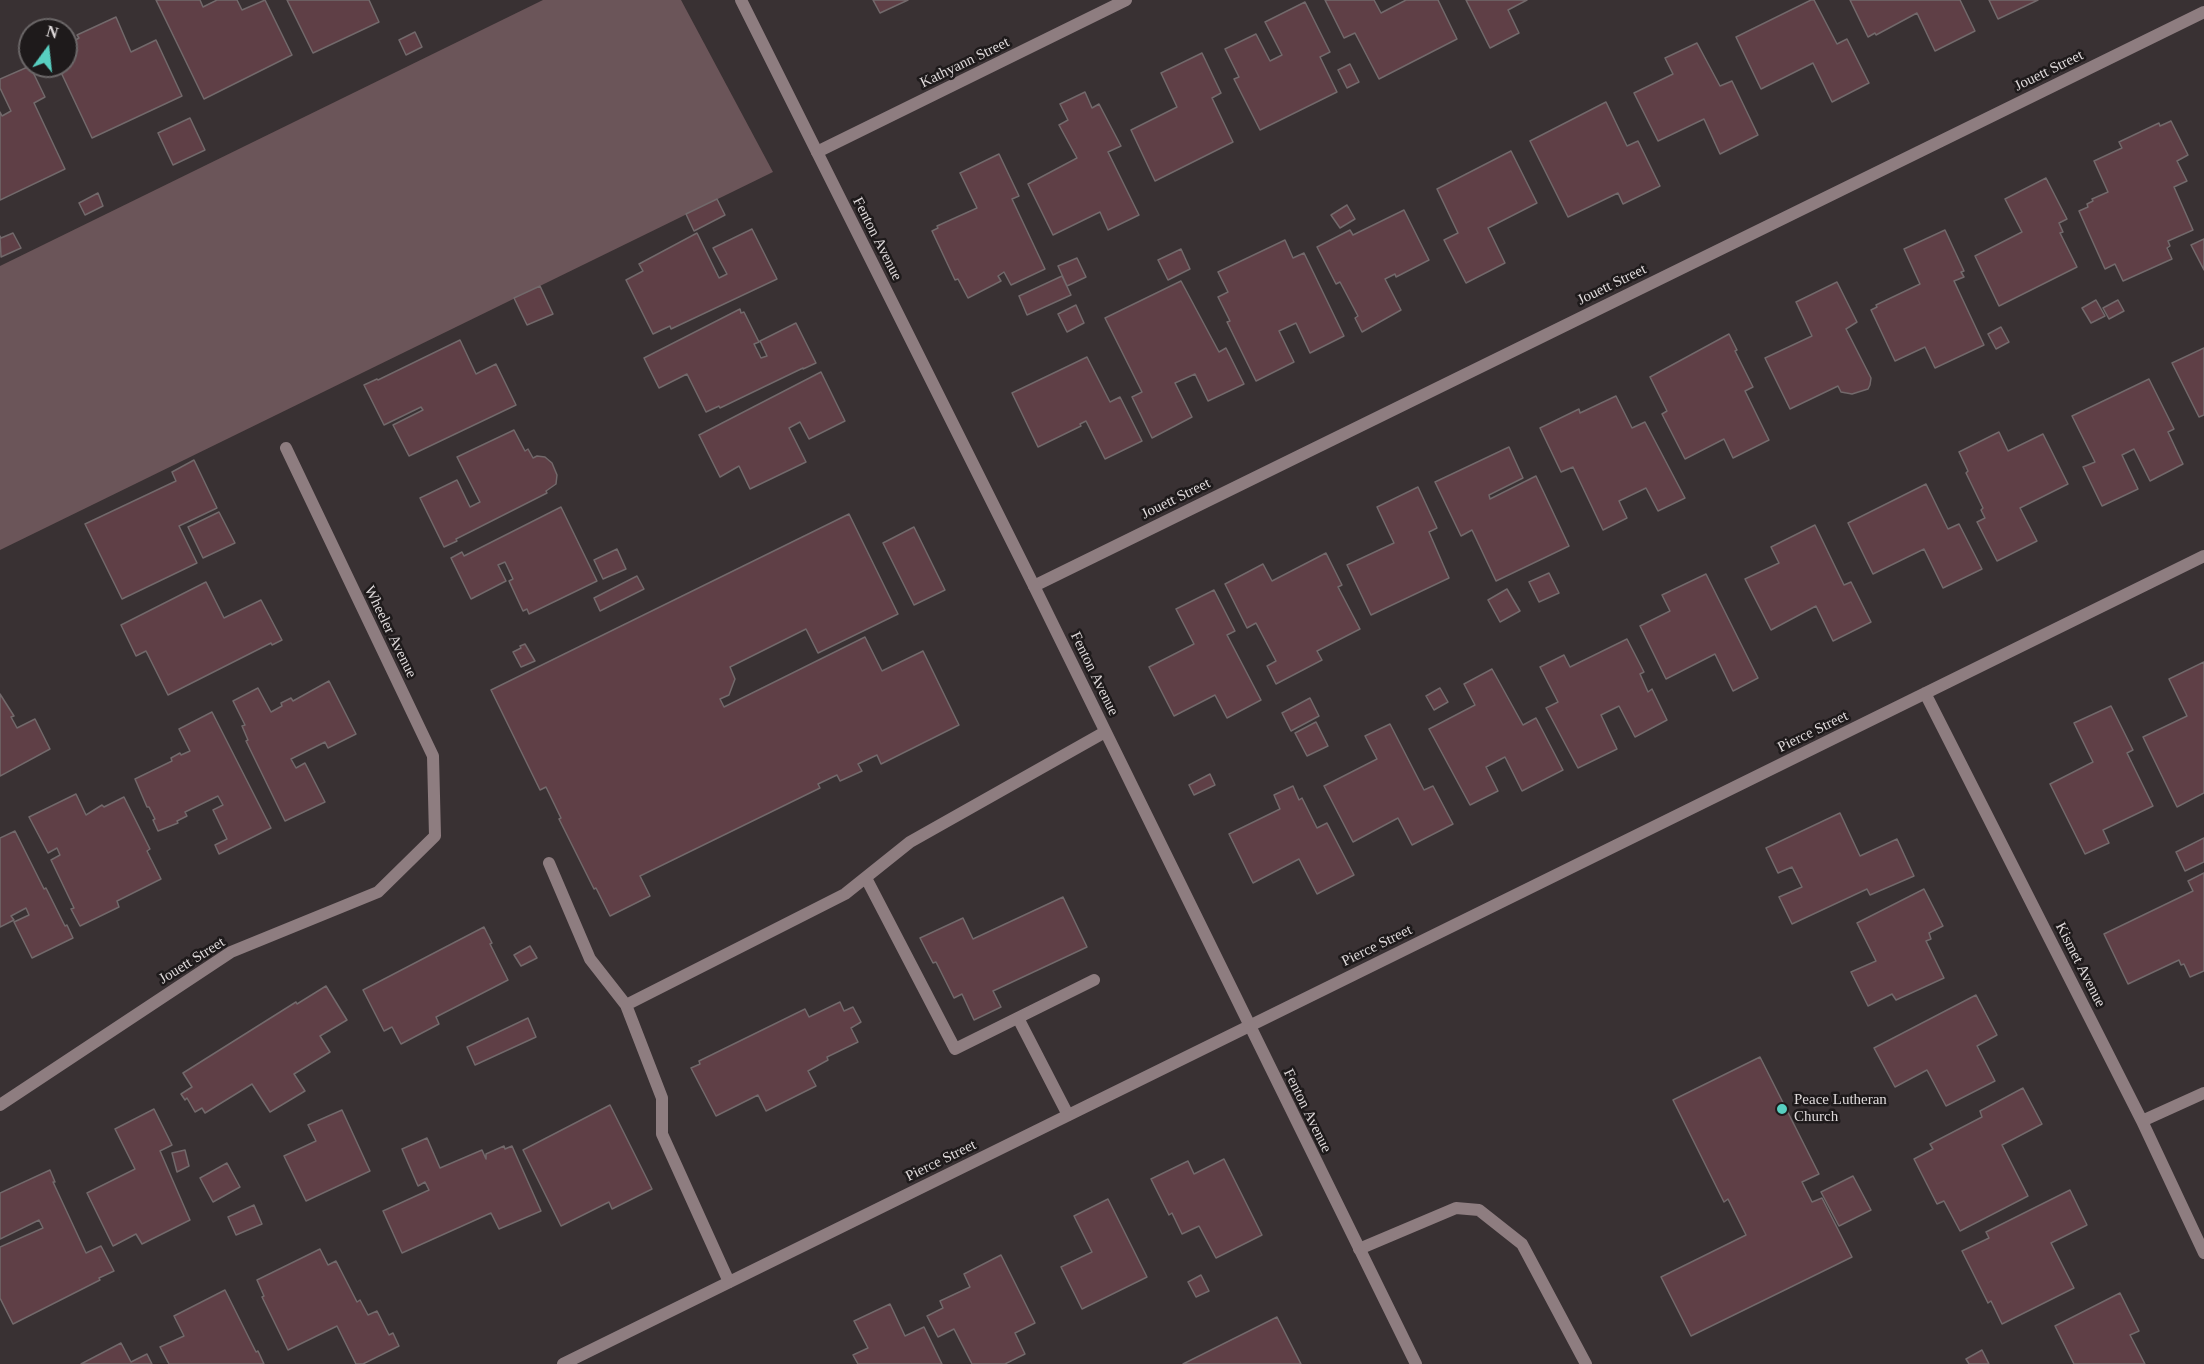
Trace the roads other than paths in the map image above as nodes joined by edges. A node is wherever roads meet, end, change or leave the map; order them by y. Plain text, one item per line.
1 (741, 0) edge
2 (1126, 0) edge
3 (2204, 12) edge
4 (817, 152) junction
5 (286, 448) dead end
6 (2204, 556) edge
7 (1034, 586) junction
8 (1925, 693) junction
9 (1105, 732) junction
10 (435, 836) joint
11 (549, 862) dead end
12 (866, 878) junction
13 (1094, 980) dead end
14 (626, 1005) junction
15 (1018, 1018) junction
16 (1248, 1026) junction
17 (2204, 1093) edge
18 (0, 1105) edge
19 (1068, 1115) junction
20 (2142, 1121) junction
21 (1359, 1249) junction
22 (2204, 1253) edge
23 (729, 1282) junction
24 (563, 1364) edge
25 (1416, 1364) edge
26 (1586, 1364) edge

1 - 4 street, Fenton Avenue
2 - 4 street, Kathyann Street
3 - 7 street, Jouett Street
4 - 7 street, Fenton Avenue
5 - 10 street, Wheeler Avenue
6 - 8 street, Pierce Street
7 - 9 street, Fenton Avenue
8 - 16 street, Pierce Street
8 - 20 street, Kismet Avenue
9 - 12 street
9 - 16 street, Fenton Avenue
10 - 18 street, Jouett Street
11 - 14 street
12 - 14 street
12 - 15 street
13 - 15 street
14 - 23 street
15 - 19 street
16 - 19 street, Pierce Street
16 - 21 street, Fenton Avenue
17 - 20 street
19 - 23 street, Pierce Street
20 - 22 street, Kismet Avenue
21 - 25 street, Fenton Avenue
21 - 26 street
23 - 24 street, Pierce Street

